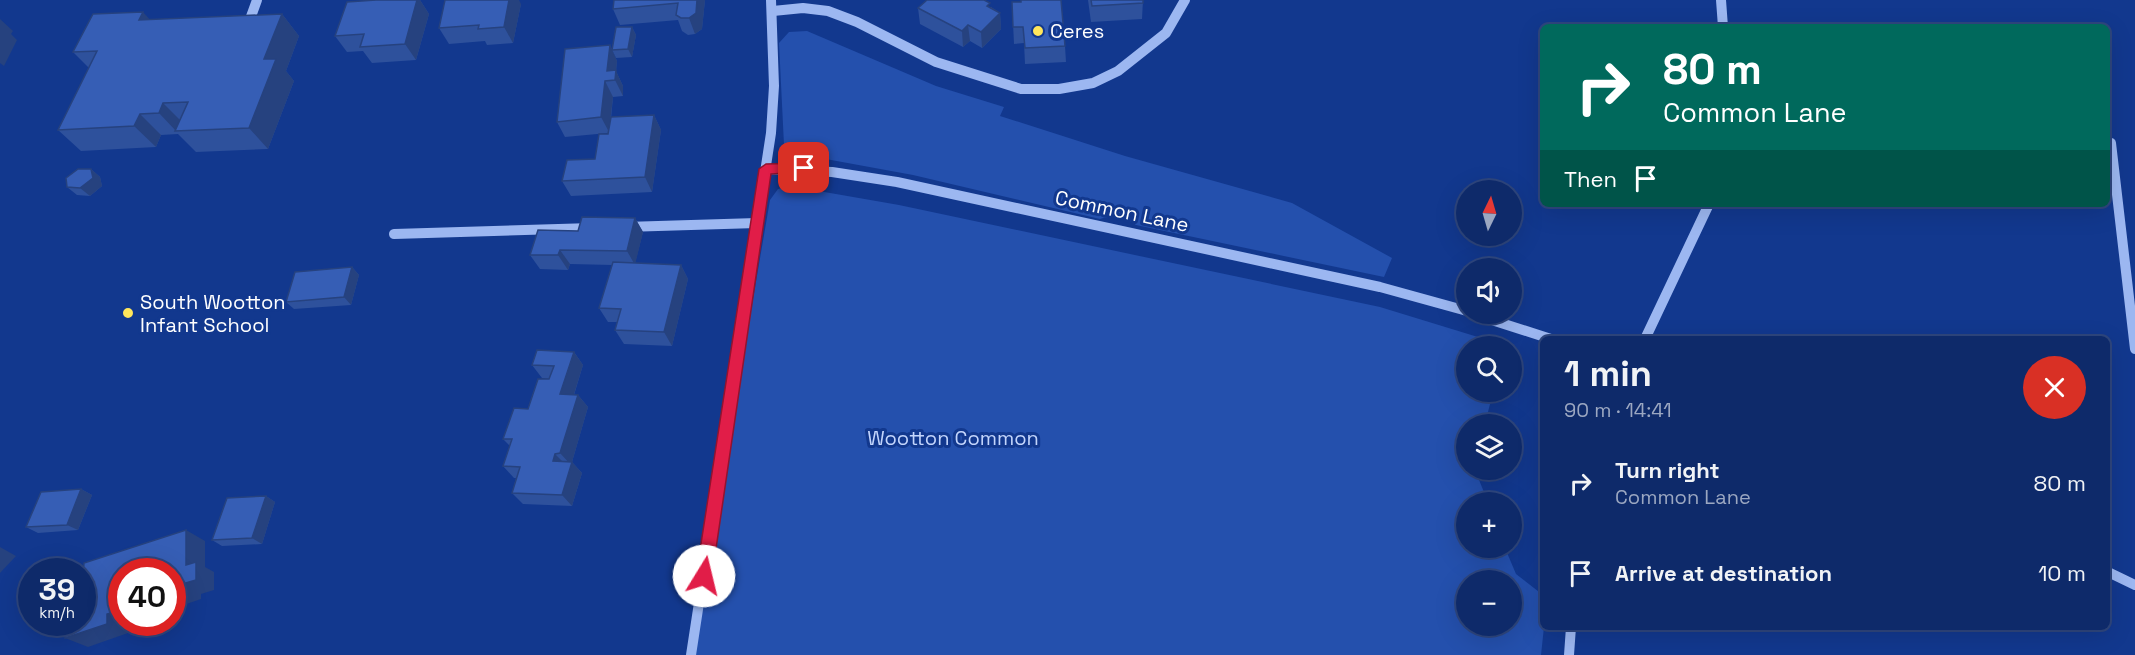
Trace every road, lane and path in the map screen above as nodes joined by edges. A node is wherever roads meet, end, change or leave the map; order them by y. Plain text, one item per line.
1 (257, 0) edge
2 (1185, 0) edge
3 (1721, 0) edge
4 (772, 6) edge
5 (249, 22) edge
6 (1723, 24) edge
7 (2111, 143) dead end
8 (766, 169) junction
9 (1708, 207) edge
10 (757, 223) junction
11 (394, 234) dead end
12 (1456, 308) edge
13 (1504, 324) edge
14 (1542, 336) edge
15 (1646, 336) edge
16 (2135, 349) edge
17 (2110, 573) edge
18 (2135, 585) edge
19 (1571, 630) edge
20 (692, 655) edge
21 (1569, 655) edge

1 - 5 street
2 - 4 street
3 - 6 street
4 - 8 street
7 - 16 street
8 - 10 street
8 - 12 street, Common Lane
9 - 15 street
10 - 11 street
10 - 20 street
13 - 14 street
17 - 18 street
19 - 21 street

